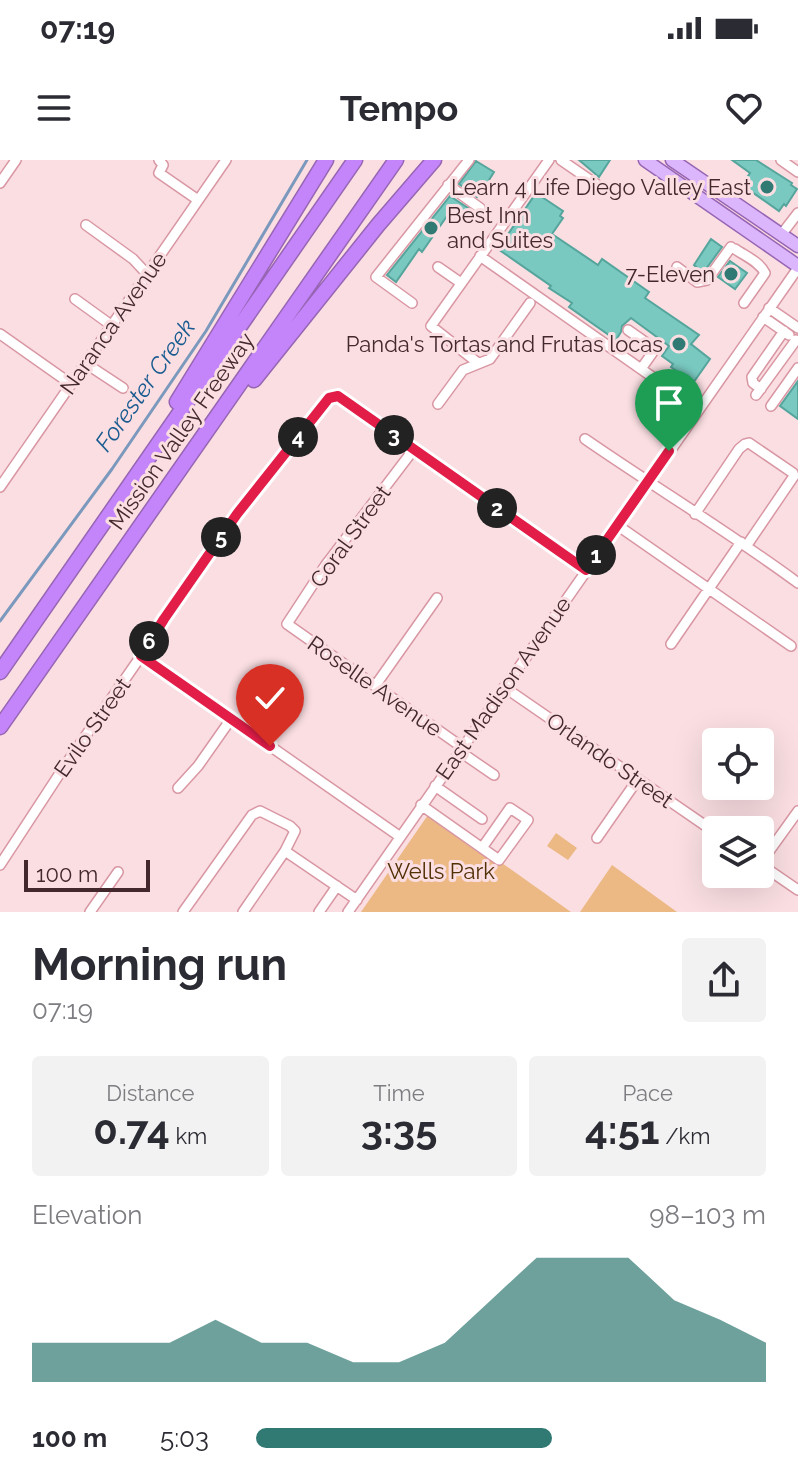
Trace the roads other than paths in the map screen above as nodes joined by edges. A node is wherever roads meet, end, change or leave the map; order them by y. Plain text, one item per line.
1 (16, 160) edge
2 (159, 160) edge
3 (226, 160) edge
4 (326, 160) edge
5 (355, 160) edge
6 (396, 160) edge
7 (434, 160) edge
8 (469, 160) edge
9 (548, 160) edge
10 (561, 160) edge
11 (645, 160) edge
12 (672, 160) edge
13 (781, 160) edge
14 (798, 172) edge
15 (0, 183) edge
16 (448, 185) junction
17 (606, 191) dead end
18 (198, 200) junction
19 (480, 208) dead end
20 (798, 213) edge
21 (86, 225) dead end
22 (781, 235) junction
23 (798, 246) edge
24 (480, 256) junction
25 (438, 267) dead end
26 (677, 267) dead end
27 (798, 267) edge
28 (147, 274) junction
29 (461, 283) junction
30 (75, 299) dead end
31 (412, 303) dead end
32 (530, 303) dead end
33 (744, 303) dead end
34 (766, 312) junction
35 (111, 325) junction
36 (628, 330) dead end
37 (0, 334) edge
38 (794, 334) edge
39 (85, 363) junction
40 (478, 363) junction
41 (798, 368) edge
42 (641, 369) junction
43 (71, 384) junction
44 (123, 388) dead end
45 (227, 404) junction
46 (438, 404) dead end
47 (771, 406) dead end
48 (698, 409) junction
49 (585, 439) dead end
50 (414, 449) junction
51 (135, 477) junction
52 (648, 482) junction
53 (0, 487) edge
54 (695, 514) junction
55 (617, 525) junction
56 (744, 544) junction
57 (586, 570) junction
58 (798, 583) edge
59 (709, 589) junction
60 (437, 598) dead end
61 (287, 624) joint
62 (671, 644) dead end
63 (791, 646) dead end
64 (141, 656) junction
65 (0, 672) edge
66 (375, 686) junction
67 (504, 687) junction
68 (231, 719) junction
69 (0, 727) edge
70 (460, 749) junction
71 (494, 775) dead end
72 (638, 779) junction
73 (435, 786) junction
74 (178, 788) dead end
75 (421, 805) junction
76 (798, 811) edge
77 (482, 819) dead end
78 (702, 823) edge
79 (399, 836) junction
80 (597, 838) dead end
81 (774, 844) edge
82 (482, 848) junction
83 (285, 851) junction
84 (0, 865) edge
85 (118, 872) dead end
86 (774, 874) edge
87 (337, 886) junction
88 (798, 890) edge
89 (357, 900) junction
90 (90, 912) edge
91 (183, 912) edge
92 (243, 912) edge
93 (319, 912) edge
94 (348, 912) edge

1 - 15 street
2 - 18 street
3 - 18 street, Naranca Avenue
4 - 51 highway
5 - 51 highway, Mission Valley Freeway
6 - 45 highway, Mission Valley Freeway
7 - 45 highway
8 - 16 street
9 - 24 street
10 - 17 street
11 - 27 main road
12 - 22 main road
13 - 14 street
16 - 19 street
16 - 31 street
18 - 28 street, Naranca Avenue
20 - 22 street
21 - 28 street
22 - 23 main road
24 - 29 street
24 - 42 street
25 - 29 street
26 - 33 street
27 - 34 street, East Madison Avenue
28 - 35 street, Naranca Avenue
29 - 40 street
30 - 35 street
32 - 40 street
34 - 38 street
34 - 48 street, East Madison Avenue
35 - 39 street, Naranca Avenue
36 - 42 street
37 - 43 street
38 - 38 street
39 - 43 street, Naranca Avenue
39 - 44 street
40 - 46 street
41 - 47 street
42 - 48 street
43 - 53 street, Naranca Avenue
45 - 69 highway, Mission Valley Freeway
48 - 52 street, East Madison Avenue
49 - 52 street
50 - 57 street
50 - 61 street, Coral Street
50 - 64 street, Evilo Street
51 - 65 highway, Mission Valley Freeway
52 - 54 street
52 - 55 street, East Madison Avenue
54 - 56 street
54 - 56 street
55 - 57 street, East Madison Avenue
55 - 59 street
56 - 58 street
56 - 59 street
57 - 67 street, East Madison Avenue
59 - 62 street
59 - 63 street
60 - 66 street
61 - 66 street, Roselle Avenue
64 - 68 street
64 - 84 street, Evilo Street
66 - 70 street, Roselle Avenue
67 - 70 street, East Madison Avenue
67 - 72 street, Orlando Street
68 - 74 street
68 - 79 street
70 - 71 street, Roselle Avenue
70 - 73 street, East Madison Avenue
72 - 78 street, Orlando Street
72 - 80 street
73 - 75 street, East Madison Avenue
73 - 77 street
75 - 79 street, East Madison Avenue
75 - 82 street
76 - 81 street
79 - 89 street, East Madison Avenue
82 - 82 street
83 - 87 street
83 - 91 street
83 - 92 street
85 - 90 street
86 - 88 street
87 - 89 street
87 - 93 street
89 - 94 street, East Madison Avenue

